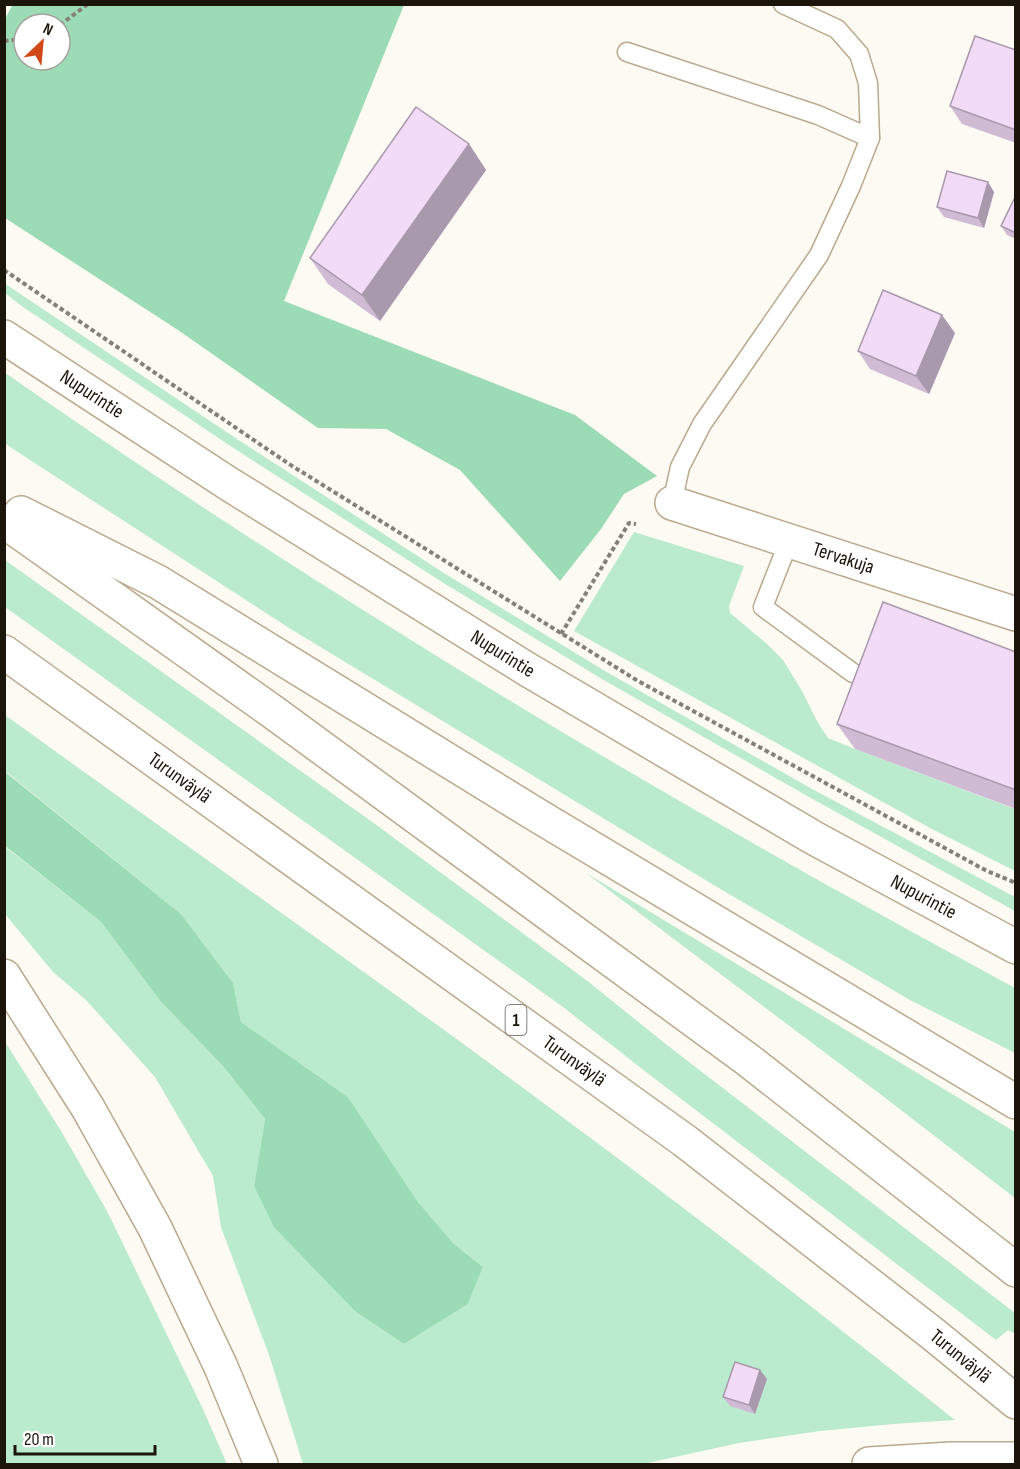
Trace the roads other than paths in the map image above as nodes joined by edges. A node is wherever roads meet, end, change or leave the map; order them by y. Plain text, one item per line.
1 (783, 4) edge
2 (627, 52) dead end
3 (870, 138) junction
4 (4, 337) edge
5 (672, 503) joint
6 (4, 504) edge
7 (4, 521) edge
8 (789, 541) junction
9 (1016, 614) edge
10 (4, 652) edge
11 (852, 673) dead end
12 (1016, 947) edge
13 (4, 976) edge
14 (1016, 1102) edge
15 (1016, 1270) edge
16 (1016, 1402) edge
17 (1016, 1459) edge
18 (261, 1464) edge
19 (869, 1464) edge

1 - 3 lane
2 - 3 lane
3 - 5 lane
4 - 12 main road, Nupurintie
5 - 8 main road, Tervakuja
6 - 14 main road
7 - 15 main road
8 - 9 main road, Tervakuja
8 - 11 lane
10 - 16 main road, Turunväylä / 1
13 - 18 main road
17 - 19 main road

